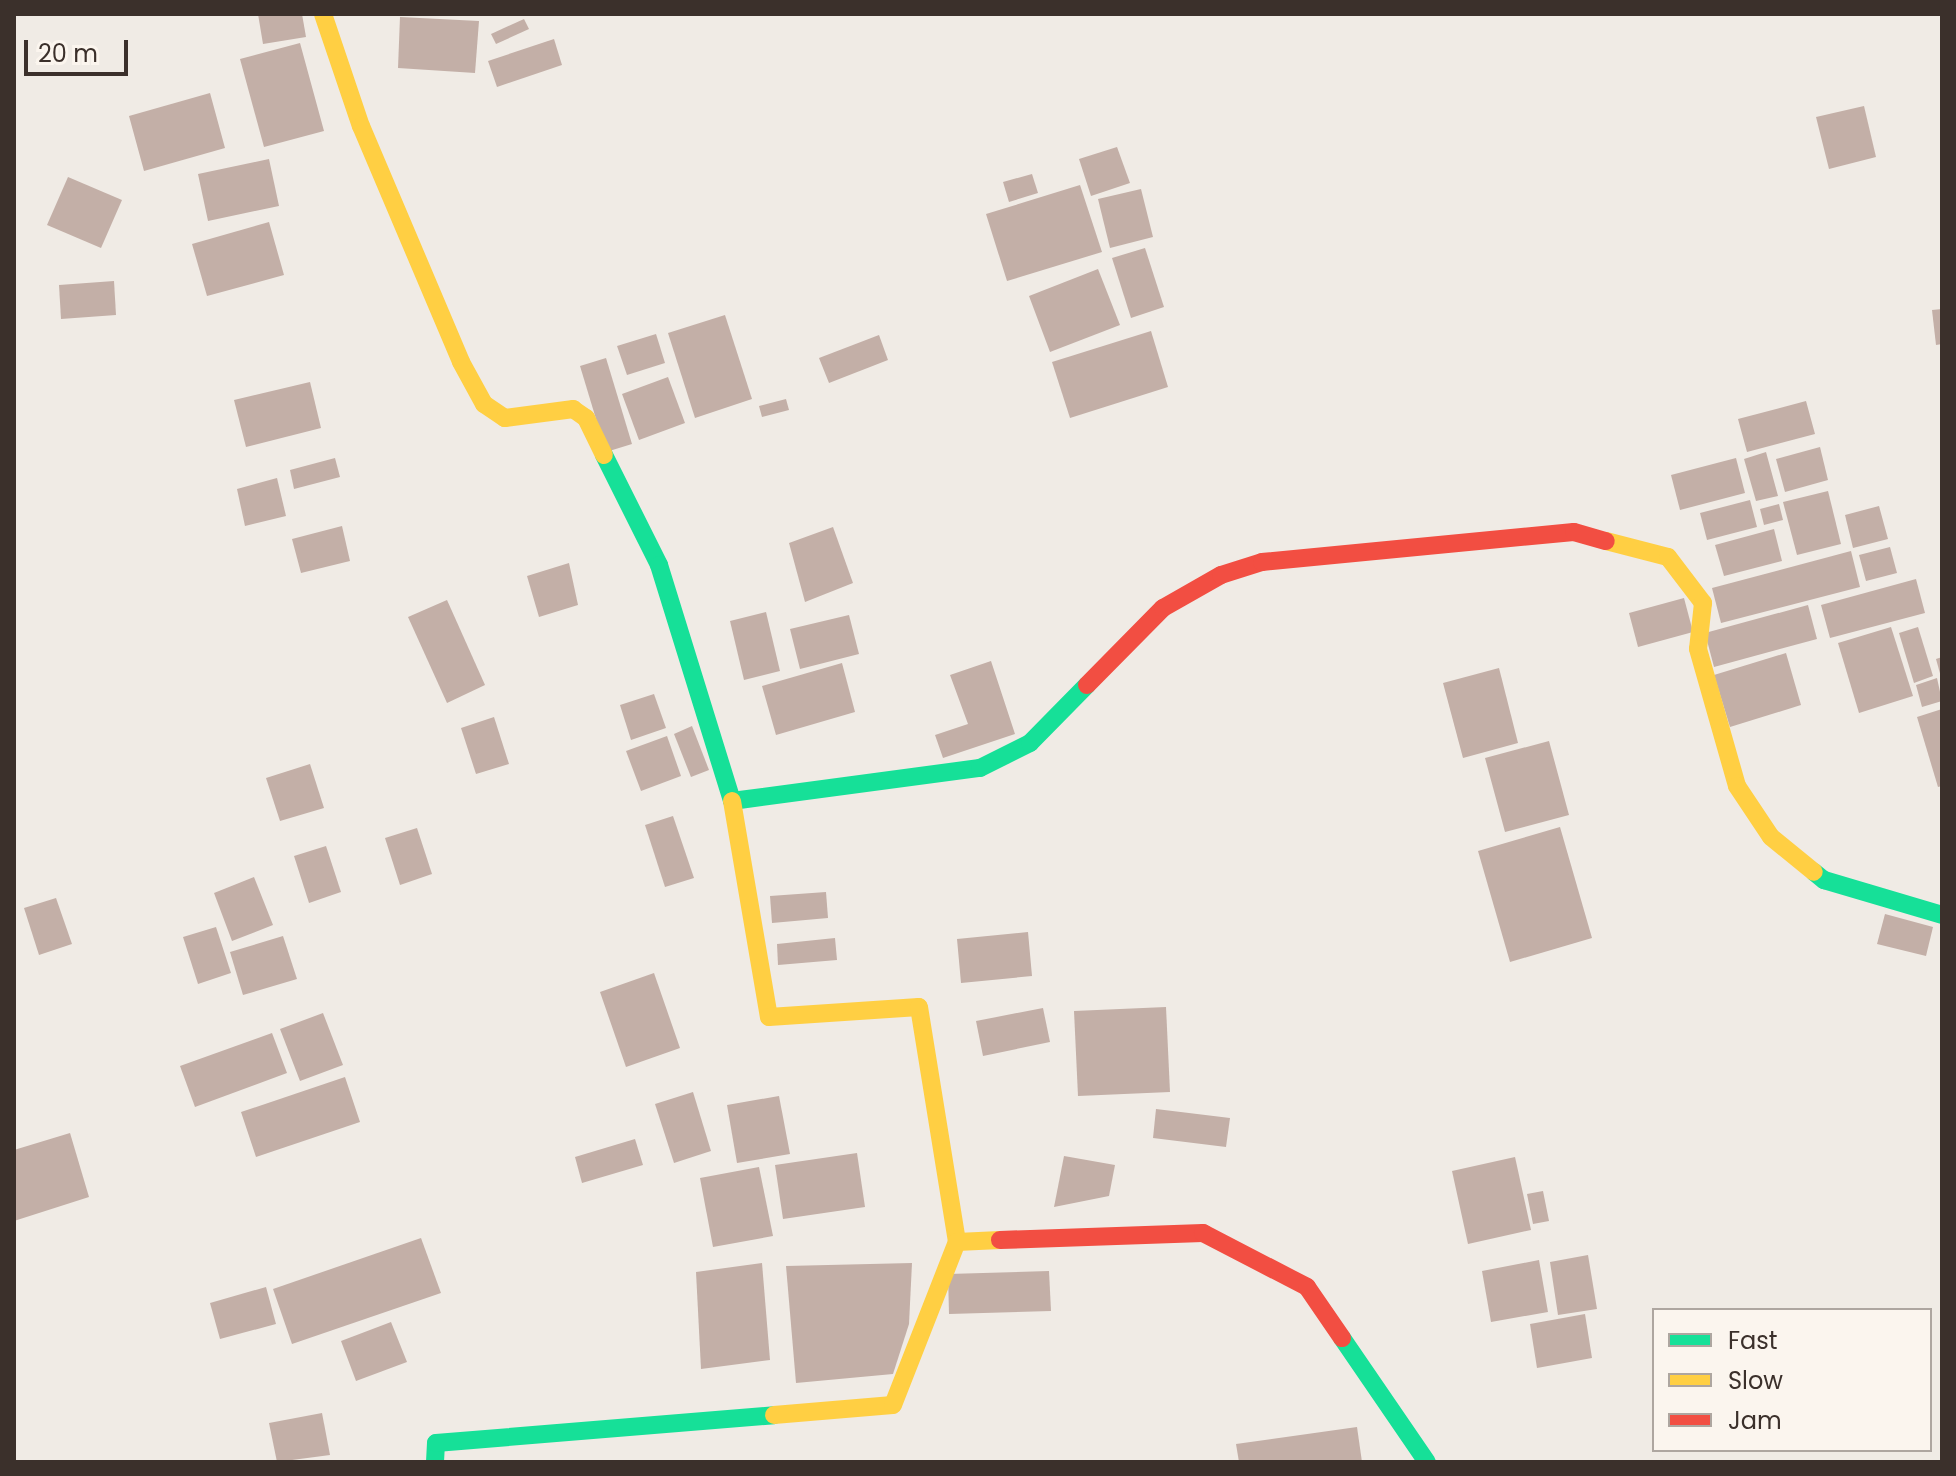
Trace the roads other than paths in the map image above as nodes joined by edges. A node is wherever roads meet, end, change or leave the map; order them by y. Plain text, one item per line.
1 (323, 14) edge
2 (732, 801) junction
3 (1942, 915) edge
4 (957, 1242) junction
5 (435, 1462) edge
6 (1427, 1462) edge

1 - 2 street
2 - 3 street
2 - 4 street
4 - 5 street
4 - 6 street

